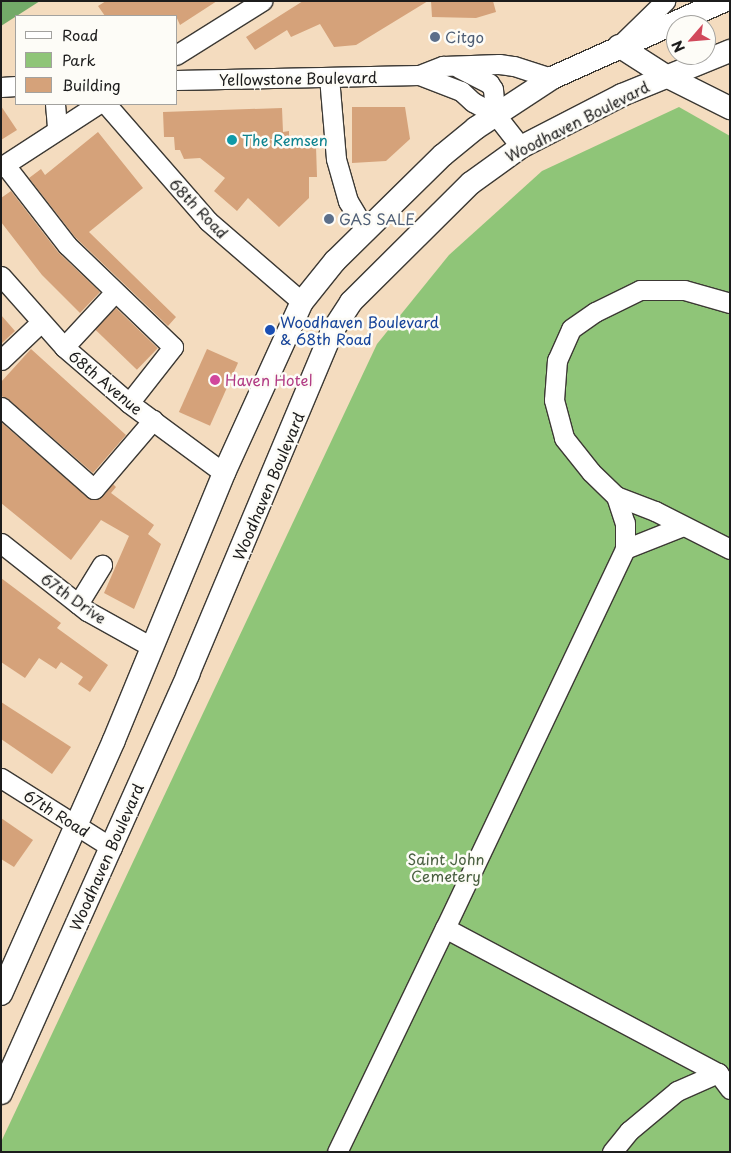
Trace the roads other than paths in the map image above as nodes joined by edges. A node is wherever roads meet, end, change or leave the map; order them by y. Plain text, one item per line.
1 (262, 1) edge
2 (665, 1) edge
3 (723, 1) edge
4 (619, 46) junction
5 (730, 51) edge
6 (178, 54) edge
7 (453, 66) junction
8 (419, 76) junction
9 (666, 76) junction
10 (329, 77) junction
11 (552, 78) junction
12 (178, 80) edge
13 (15, 86) edge
14 (1, 87) edge
15 (55, 105) edge
16 (96, 105) edge
17 (107, 105) edge
18 (730, 108) edge
19 (495, 114) junction
20 (57, 129) junction
21 (521, 147) junction
22 (3, 166) edge
23 (366, 231) junction
24 (1, 276) edge
25 (114, 293) junction
26 (302, 302) junction
27 (730, 303) edge
28 (41, 322) junction
29 (64, 347) junction
30 (1, 360) edge
31 (129, 403) junction
32 (1, 407) edge
33 (153, 420) junction
34 (224, 473) junction
35 (616, 496) junction
36 (683, 526) junction
37 (1, 543) edge
38 (625, 549) junction
39 (730, 549) edge
40 (102, 564) dead end
41 (78, 604) junction
42 (150, 646) junction
43 (1, 778) edge
44 (75, 824) junction
45 (112, 848) junction
46 (445, 928) junction
47 (1, 994) edge
48 (718, 1073) junction
49 (730, 1089) edge
50 (1, 1093) edge
51 (337, 1152) edge
52 (612, 1152) edge

1 - 6 street
2 - 4 street
3 - 4 main road
4 - 9 main road
4 - 11 main road
5 - 9 main road, Woodhaven Boulevard
7 - 8 street, Yellowstone Boulevard
7 - 11 street, Yellowstone Boulevard
7 - 19 street
8 - 10 street, Yellowstone Boulevard
8 - 19 street, Yellowstone Boulevard
9 - 18 main road
9 - 21 main road, Woodhaven Boulevard
10 - 12 street, Yellowstone Boulevard
10 - 23 street
11 - 19 main road
13 - 14 street
15 - 20 street
16 - 20 street
17 - 26 street, 68th Road
19 - 21 street, Yellowstone Boulevard
19 - 23 main road
20 - 22 street
21 - 45 main road, Woodhaven Boulevard
22 - 25 street
23 - 26 main road
24 - 28 street, 68th Avenue
25 - 29 street
25 - 31 street
26 - 34 main road
27 - 35 street
28 - 29 street, 68th Avenue
28 - 30 street
29 - 31 street, 68th Avenue
31 - 33 street, 68th Avenue
32 - 33 street
33 - 34 street, 68th Avenue
34 - 42 main road
35 - 36 street
35 - 38 street
36 - 38 street
36 - 39 street
37 - 41 street, 67th Drive
38 - 46 street
40 - 41 street
41 - 42 street, 67th Drive
42 - 44 main road
43 - 44 street, 67th Road
44 - 45 street, 67th Road
44 - 47 main road
45 - 50 main road, Woodhaven Boulevard
46 - 48 street
46 - 51 street
48 - 49 street
48 - 52 street

